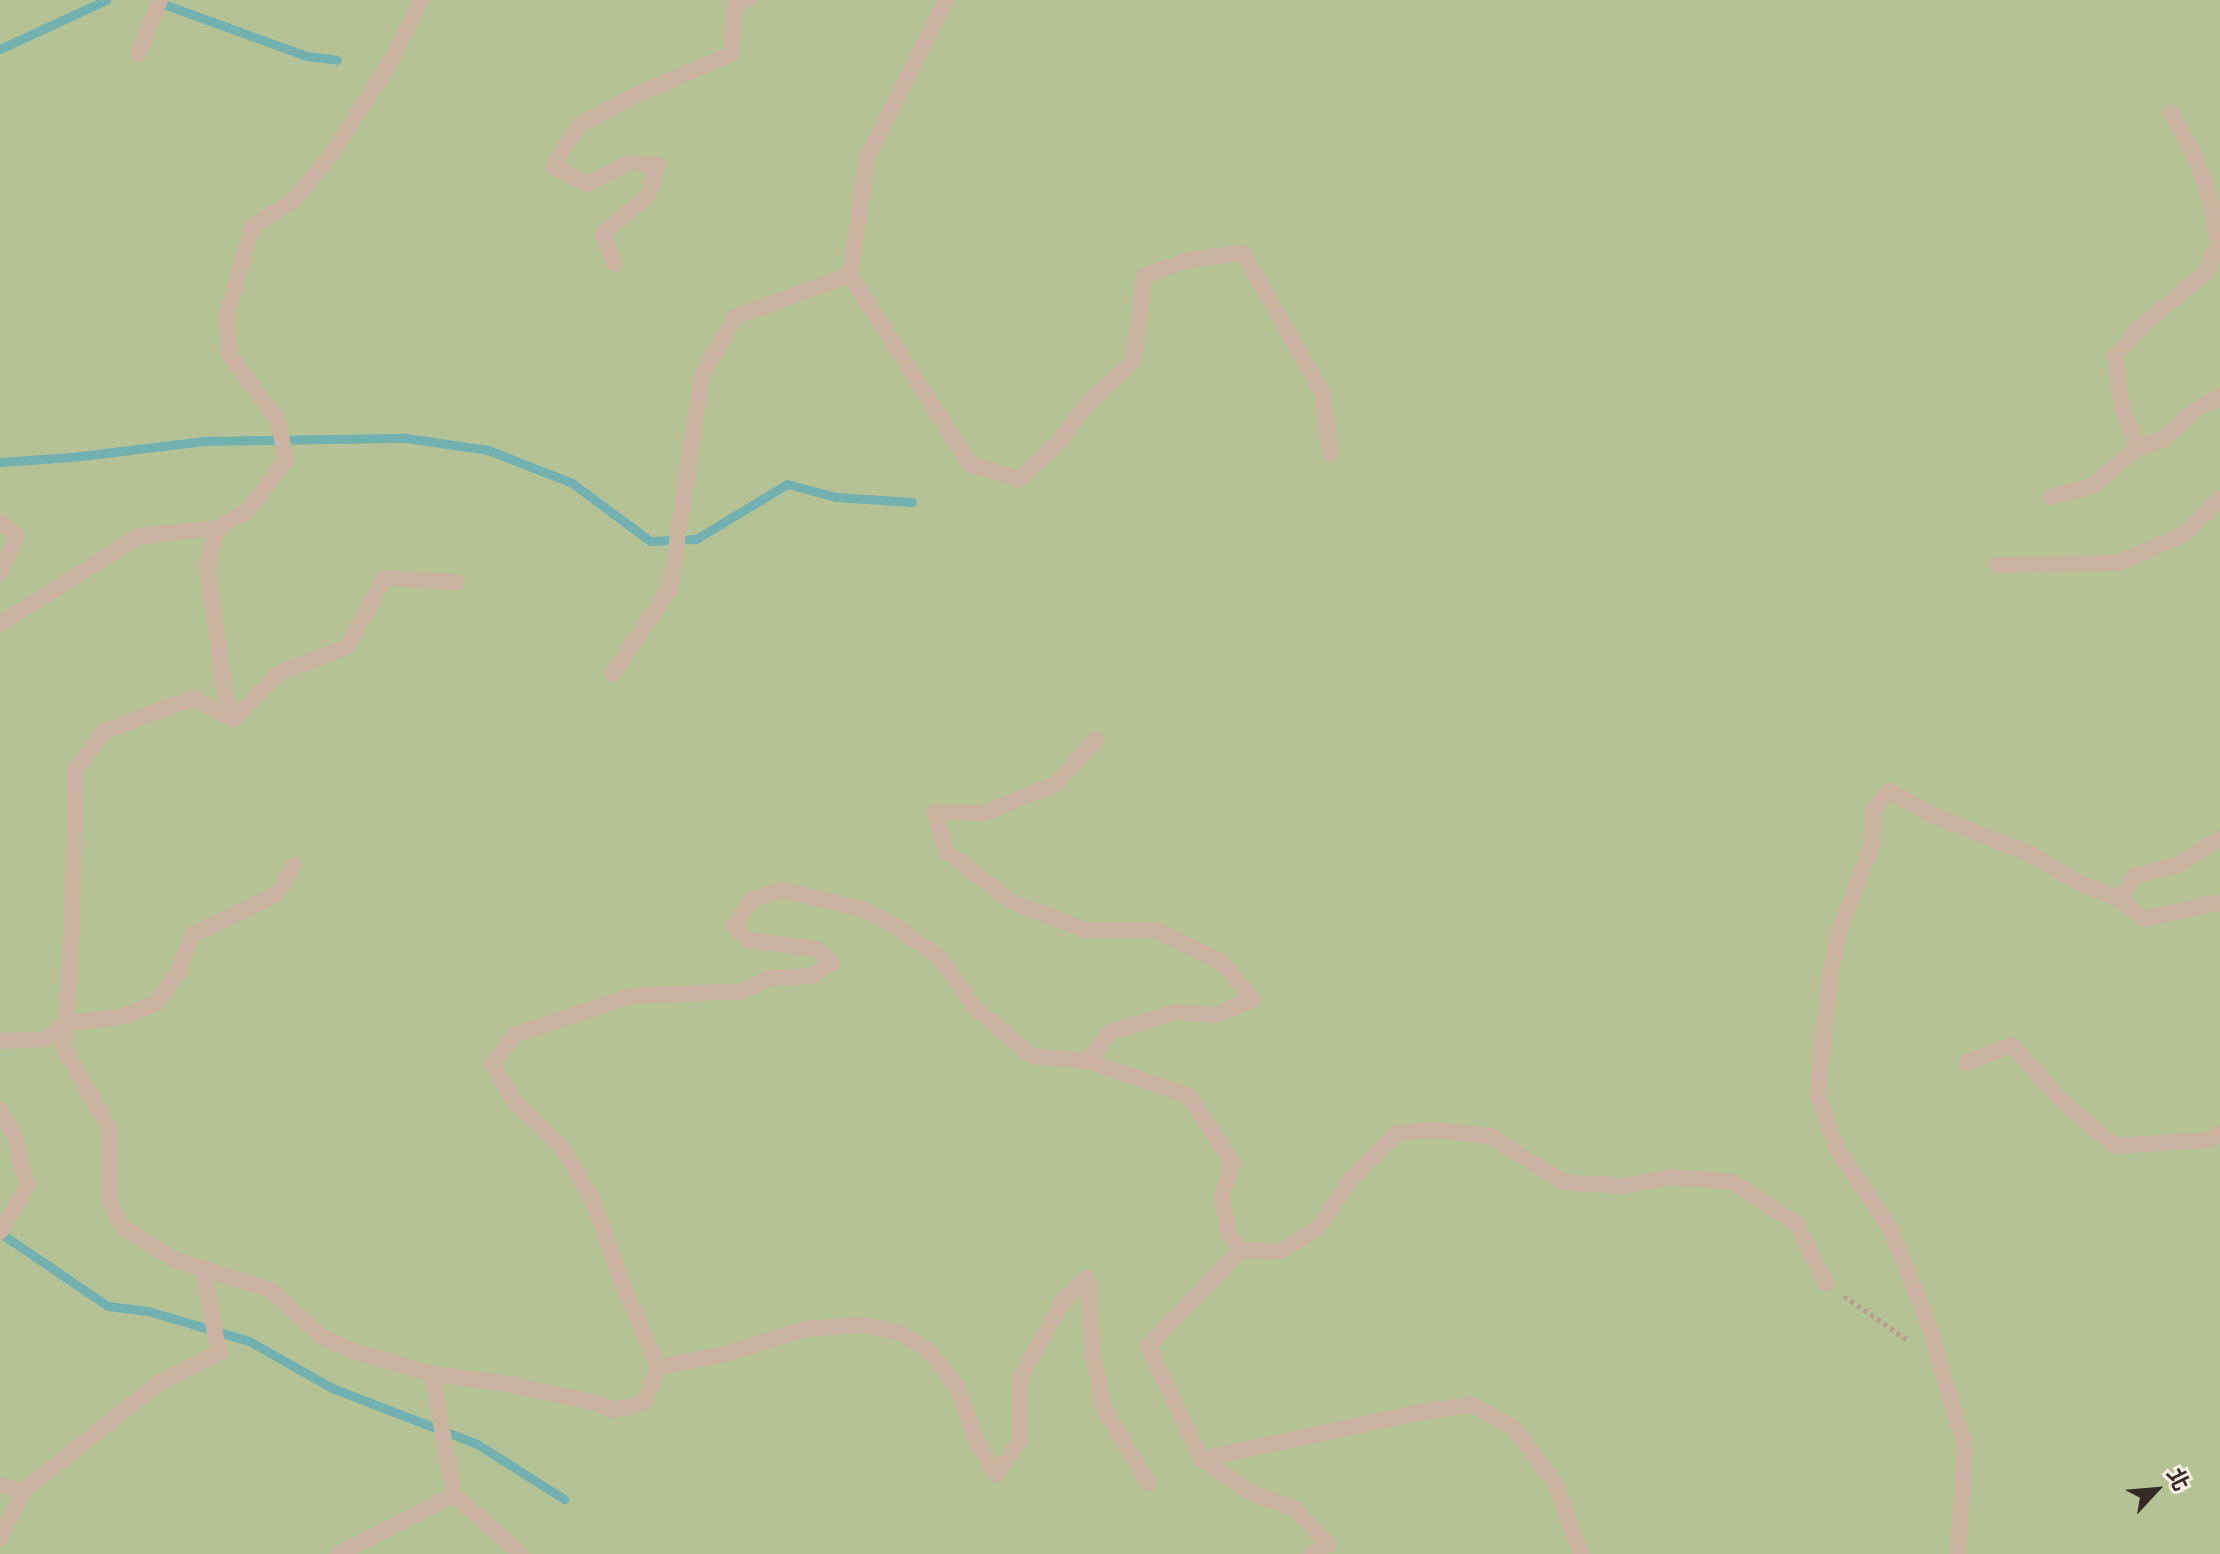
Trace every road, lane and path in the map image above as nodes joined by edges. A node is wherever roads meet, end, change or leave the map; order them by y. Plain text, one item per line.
1 (160, 0) edge
2 (421, 0) edge
3 (747, 0) edge
4 (946, 0) edge
5 (138, 54) dead end
6 (2171, 112) dead end
7 (615, 264) dead end
8 (850, 275) junction
9 (2220, 396) edge
10 (2138, 448) junction
11 (1330, 453) dead end
12 (2051, 497) dead end
13 (2220, 498) edge
14 (0, 522) edge
15 (218, 528) junction
16 (1997, 565) dead end
17 (0, 573) edge
18 (457, 582) dead end
19 (0, 624) edge
20 (613, 674) dead end
21 (234, 719) junction
22 (1096, 739) dead end
23 (2220, 838) edge
24 (294, 866) dead end
25 (2120, 899) junction
26 (2220, 902) edge
27 (65, 1024) junction
28 (0, 1041) edge
29 (1088, 1061) junction
30 (1966, 1063) dead end
31 (0, 1110) edge
32 (2220, 1133) edge
33 (0, 1232) edge
34 (1241, 1250) junction
35 (203, 1270) junction
36 (1826, 1284) joint
37 (1940, 1366) junction
38 (658, 1367) junction
39 (432, 1374) junction
40 (1201, 1459) junction
41 (1149, 1484) dead end
42 (0, 1485) edge
43 (23, 1491) junction
44 (454, 1495) junction
45 (0, 1538) edge
46 (338, 1554) edge
47 (521, 1554) edge
48 (1311, 1554) edge
49 (1581, 1554) edge
50 (1958, 1554) edge

1 - 5 lane
2 - 15 lane
3 - 7 lane
4 - 8 lane
6 - 10 lane
8 - 11 lane
8 - 20 lane
9 - 10 lane
10 - 12 lane
13 - 16 lane
14 - 17 lane
15 - 19 lane
15 - 21 lane
18 - 21 lane
21 - 27 lane
22 - 29 lane
23 - 25 lane
24 - 27 lane
25 - 26 lane
25 - 37 lane
27 - 28 lane
27 - 35 lane
29 - 34 lane
29 - 38 lane
30 - 32 lane
31 - 33 lane
34 - 36 lane
34 - 40 lane
35 - 39 lane
35 - 43 lane
36 - 37 path
37 - 50 lane
38 - 39 lane
38 - 41 lane
39 - 44 lane
40 - 48 lane
40 - 49 lane
42 - 43 lane
43 - 45 lane
44 - 46 lane
44 - 47 lane

